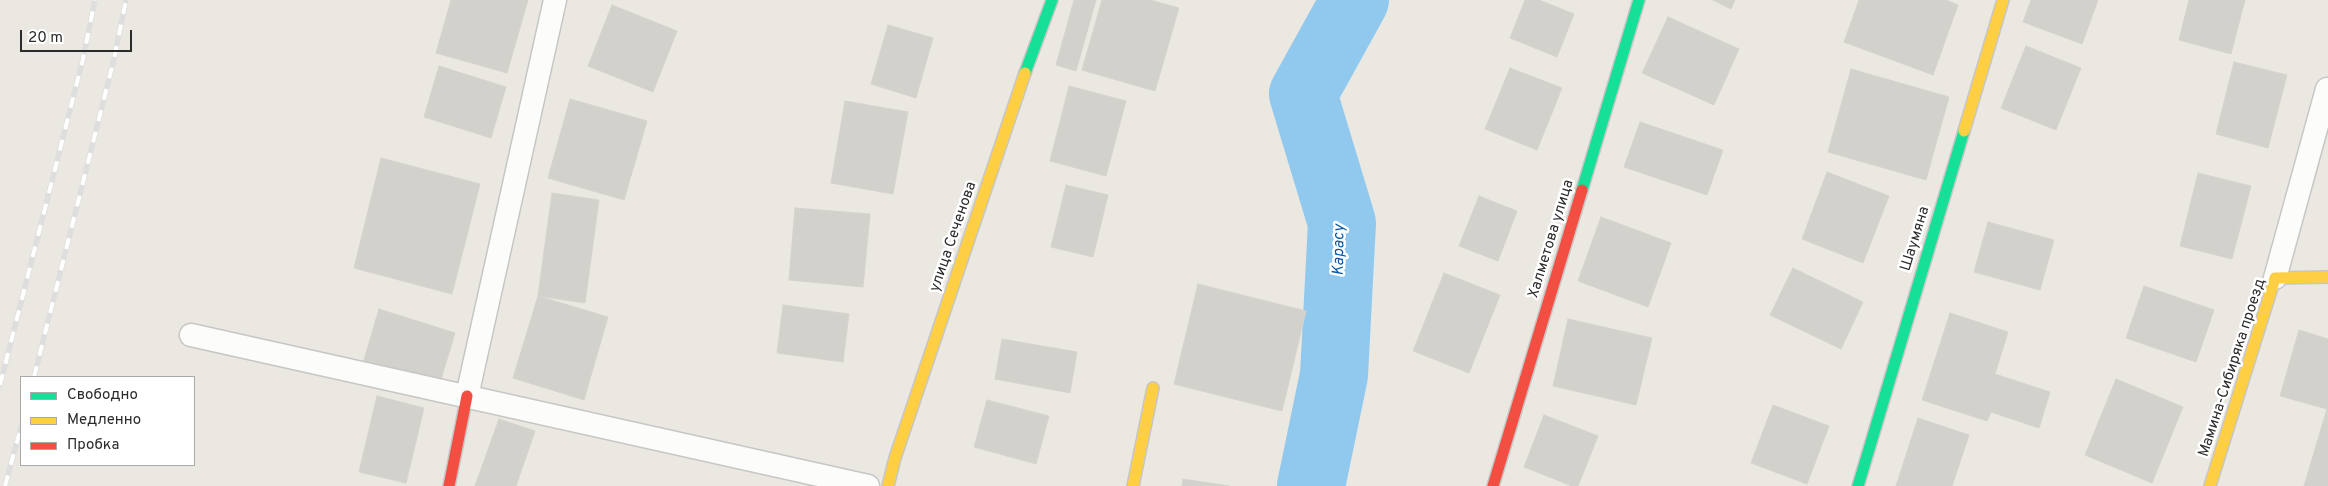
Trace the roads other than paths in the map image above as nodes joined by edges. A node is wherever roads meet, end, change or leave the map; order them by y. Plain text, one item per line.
1 (555, 0) edge
2 (1052, 0) edge
3 (1639, 0) edge
4 (2003, 0) edge
5 (2327, 89) edge
6 (2328, 277) edge
7 (2275, 278) junction
8 (191, 335) dead end
9 (1153, 388) dead end
10 (467, 396) junction
11 (449, 486) edge
12 (868, 486) edge
13 (888, 486) edge
14 (1133, 486) edge
15 (1493, 486) edge
16 (1858, 486) edge
17 (2210, 486) edge

1 - 10 lane
2 - 13 street, улица Сеченова
3 - 15 street, Халметова улица
4 - 16 street, Шаумяна
5 - 7 lane
6 - 7 street, Мамина-Сибиряка проезд
7 - 17 street, Мамина-Сибиряка проезд
8 - 10 lane
9 - 14 street
10 - 11 street
10 - 12 lane

